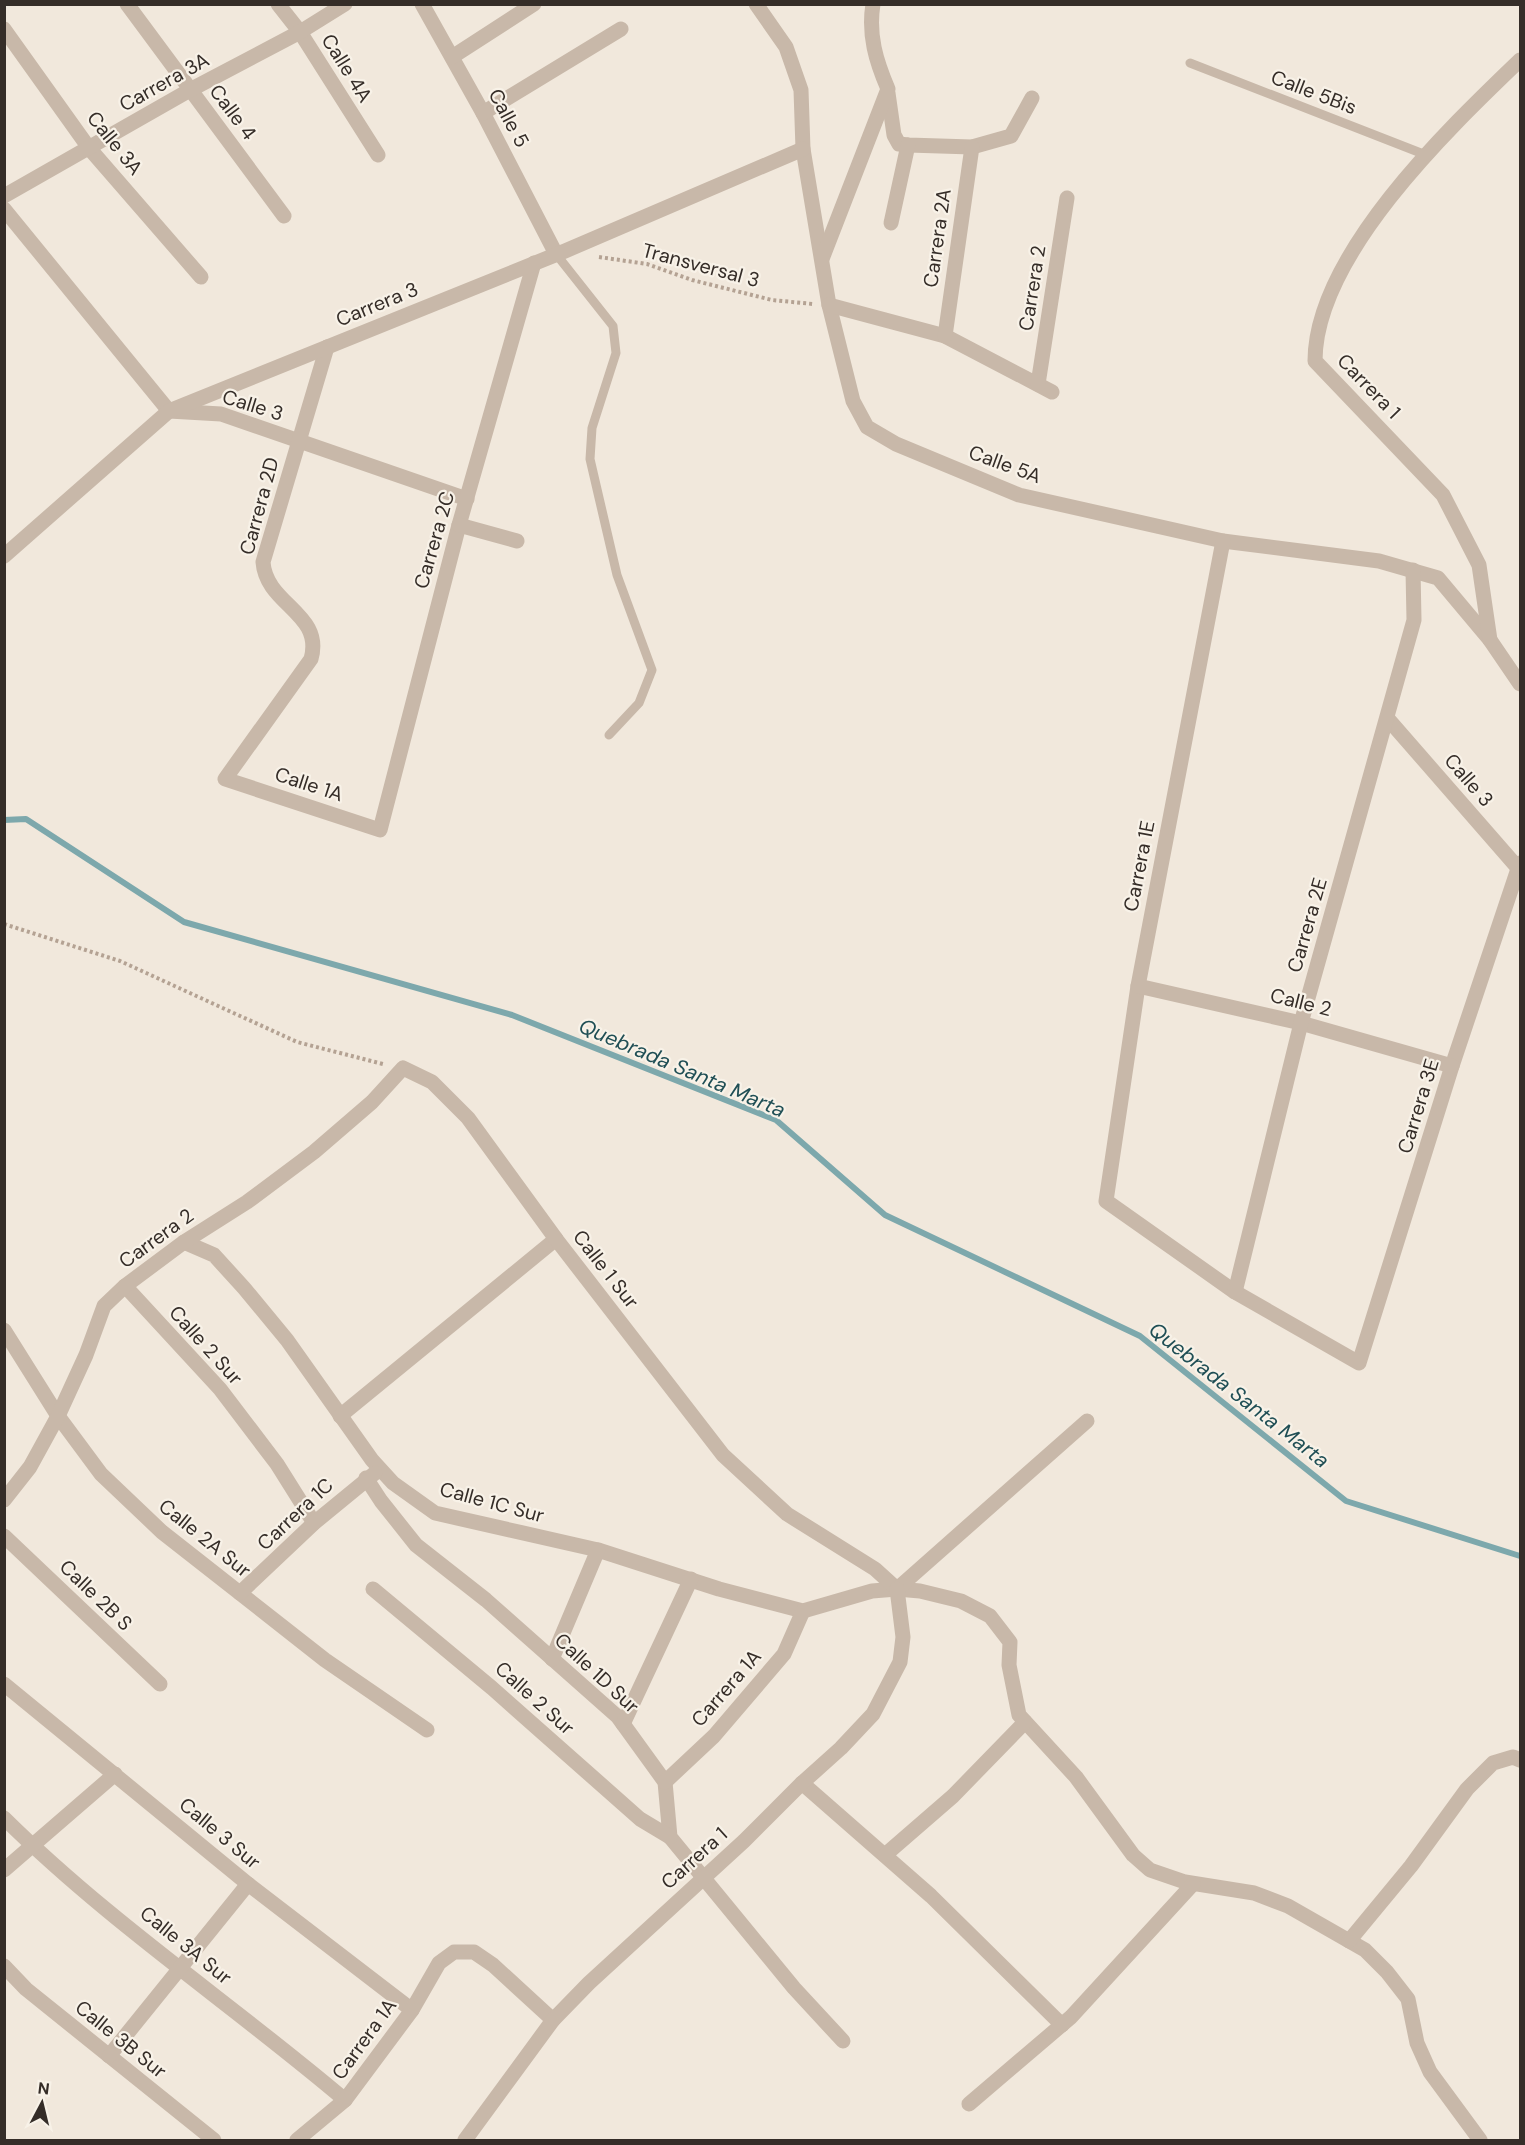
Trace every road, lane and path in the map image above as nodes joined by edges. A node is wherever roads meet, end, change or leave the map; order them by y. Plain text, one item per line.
1 (127, 4) edge
2 (278, 4) edge
3 (345, 4) edge
4 (422, 4) edge
5 (534, 4) edge
6 (756, 4) edge
7 (873, 4) edge
8 (4, 29) edge
9 (621, 29) dead end
10 (300, 32) junction
11 (452, 57) junction
12 (1521, 60) edge
13 (1190, 63) dead end
14 (888, 89) junction
15 (190, 90) junction
16 (1032, 98) dead end
17 (483, 113) junction
18 (908, 145) junction
19 (972, 147) junction
20 (89, 148) junction
21 (803, 149) junction
22 (1426, 154) junction
23 (378, 155) dead end
24 (4, 196) edge
25 (1067, 198) dead end
26 (4, 209) edge
27 (284, 216) dead end
28 (891, 223) dead end
29 (555, 254) junction
30 (598, 257) dead end
31 (822, 259) junction
32 (534, 263) junction
33 (201, 277) dead end
34 (829, 305) junction
35 (945, 336) junction
36 (327, 347) junction
37 (1038, 384) junction
38 (1052, 392) dead end
39 (169, 411) junction
40 (299, 441) junction
41 (468, 499) junction
42 (459, 525) junction
43 (517, 541) dead end
44 (1223, 541) junction
45 (4, 556) edge
46 (1413, 570) junction
47 (1490, 640) junction
48 (1521, 684) edge
49 (1388, 719) junction
50 (609, 735) dead end
51 (225, 779) joint
52 (380, 830) joint
53 (1519, 865) edge
54 (4, 924) edge
55 (1138, 986) junction
56 (1301, 1023) junction
57 (1452, 1066) junction
58 (403, 1068) junction
59 (556, 1239) junction
60 (184, 1242) junction
61 (125, 1286) junction
62 (1235, 1292) junction
63 (4, 1330) edge
64 (58, 1416) junction
65 (340, 1416) junction
66 (1088, 1421) dead end
67 (380, 1470) junction
68 (366, 1478) junction
69 (4, 1500) edge
70 (314, 1523) junction
71 (4, 1536) edge
72 (598, 1550) junction
73 (691, 1579) junction
74 (373, 1589) dead end
75 (897, 1589) junction
76 (240, 1593) junction
77 (803, 1611) junction
78 (552, 1659) junction
79 (4, 1684) edge
80 (160, 1684) dead end
81 (1025, 1722) junction
82 (623, 1724) junction
83 (427, 1730) dead end
84 (1521, 1760) edge
85 (115, 1774) junction
86 (665, 1782) junction
87 (802, 1783) junction
88 (4, 1818) edge
89 (670, 1837) junction
90 (32, 1846) junction
91 (885, 1855) junction
92 (4, 1870) edge
93 (702, 1878) junction
94 (248, 1884) junction
95 (1193, 1884) junction
96 (1349, 1941) junction
97 (4, 1966) edge
98 (182, 1968) junction
99 (412, 2010) junction
100 (553, 2020) junction
101 (1062, 2025) junction
102 (843, 2041) dead end
103 (109, 2056) junction
104 (345, 2100) junction
105 (969, 2104) dead end
106 (214, 2140) edge
107 (297, 2140) edge
108 (465, 2140) edge
109 (1480, 2140) edge

1 - 15 street, Calle 4
2 - 10 street, Calle 4A
3 - 10 street, Carrera 3A
4 - 11 street, Calle 5
5 - 11 street
6 - 21 street, Calle 5A
7 - 14 street
8 - 20 street, Calle 3A
9 - 17 street
10 - 15 street, Carrera 3A
10 - 23 street, Calle 4A
11 - 17 street, Calle 5
12 - 22 street, Carrera 1
13 - 22 lane, Calle 5Bis
14 - 18 street
14 - 31 street
15 - 20 street, Carrera 3A
15 - 27 street, Calle 4
16 - 19 street
17 - 29 street, Calle 5
18 - 19 street
18 - 28 street
19 - 35 street, Carrera 2A
20 - 24 street, Carrera 3A
20 - 33 street, Calle 3A
21 - 29 street, Carrera 3
21 - 31 street, Calle 5A
22 - 47 street, Carrera 1
25 - 37 street, Carrera 2
26 - 39 street
29 - 32 street, Carrera 3
29 - 50 lane
30 - 34 path, Transversal 3
31 - 34 street, Calle 5A
32 - 36 street, Carrera 3
32 - 41 street, Carrera 2C
34 - 35 street
34 - 44 street, Calle 5A
35 - 37 street
36 - 39 street, Carrera 3
36 - 40 street, Carrera 2D
37 - 38 street
39 - 40 street, Calle 3
39 - 45 street, Carrera 3
40 - 41 street, Calle 3
40 - 51 street, Carrera 2D
41 - 42 street, Carrera 2C
42 - 43 street
42 - 52 street, Carrera 2C
44 - 46 street, Calle 5A
44 - 55 street, Carrera 1E
46 - 47 street, Calle 5A
46 - 49 street, Carrera 2E
47 - 48 street, Calle 5A
49 - 53 street, Calle 3
49 - 56 street, Carrera 2E
51 - 52 street, Calle 1A
53 - 57 street, Carrera 3E
54 - 58 path
55 - 56 street, Calle 2
55 - 62 street, Carrera 1E
56 - 57 street, Calle 2
56 - 62 street, Carrera 2E
57 - 62 street, Carrera 3E
58 - 59 street, Calle 1 Sur
58 - 60 street, Carrera 2
59 - 65 street
59 - 75 street, Calle 1 Sur
60 - 61 street, Carrera 2
60 - 65 street, Calle 1C Sur
61 - 64 street, Carrera 2
61 - 70 street, Calle 2 Sur
63 - 64 street, Calle 2A Sur
64 - 69 street, Carrera 2
64 - 76 street, Calle 2A Sur
65 - 67 street, Calle 1C Sur
66 - 75 street
67 - 68 street, Carrera 1C
67 - 72 street, Calle 1C Sur
68 - 70 street, Carrera 1C
68 - 78 street, Calle 1D Sur
70 - 76 street, Carrera 1C
71 - 80 street, Calle 2B S
72 - 73 street, Calle 1C Sur
72 - 78 street
73 - 77 street, Calle 1C Sur
73 - 82 street
74 - 89 street, Calle 2 Sur
75 - 77 street
75 - 81 street
75 - 87 street, Carrera 1
76 - 83 street, Calle 2A Sur
77 - 86 street, Carrera 1A
78 - 82 street, Calle 1D Sur
79 - 85 street, Calle 3 Sur
81 - 91 street
81 - 95 street
82 - 86 street, Calle 1D Sur
84 - 96 street
85 - 90 street
85 - 94 street, Calle 3 Sur
86 - 89 street
87 - 91 street
87 - 93 street, Carrera 1
88 - 90 street, Calle 3A Sur
89 - 93 street
90 - 92 street
90 - 98 street, Calle 3A Sur
91 - 101 street
93 - 100 street, Carrera 1
93 - 102 street
94 - 98 street
94 - 99 street, Calle 3 Sur
95 - 96 street
95 - 101 street
96 - 109 street
97 - 103 street, Calle 3B Sur
98 - 103 street
98 - 104 street, Calle 3A Sur
99 - 100 street, Carrera 1A
99 - 104 street, Carrera 1A
100 - 108 street, Carrera 1
101 - 105 street
103 - 106 street, Calle 3B Sur
104 - 107 street, Carrera 1A

